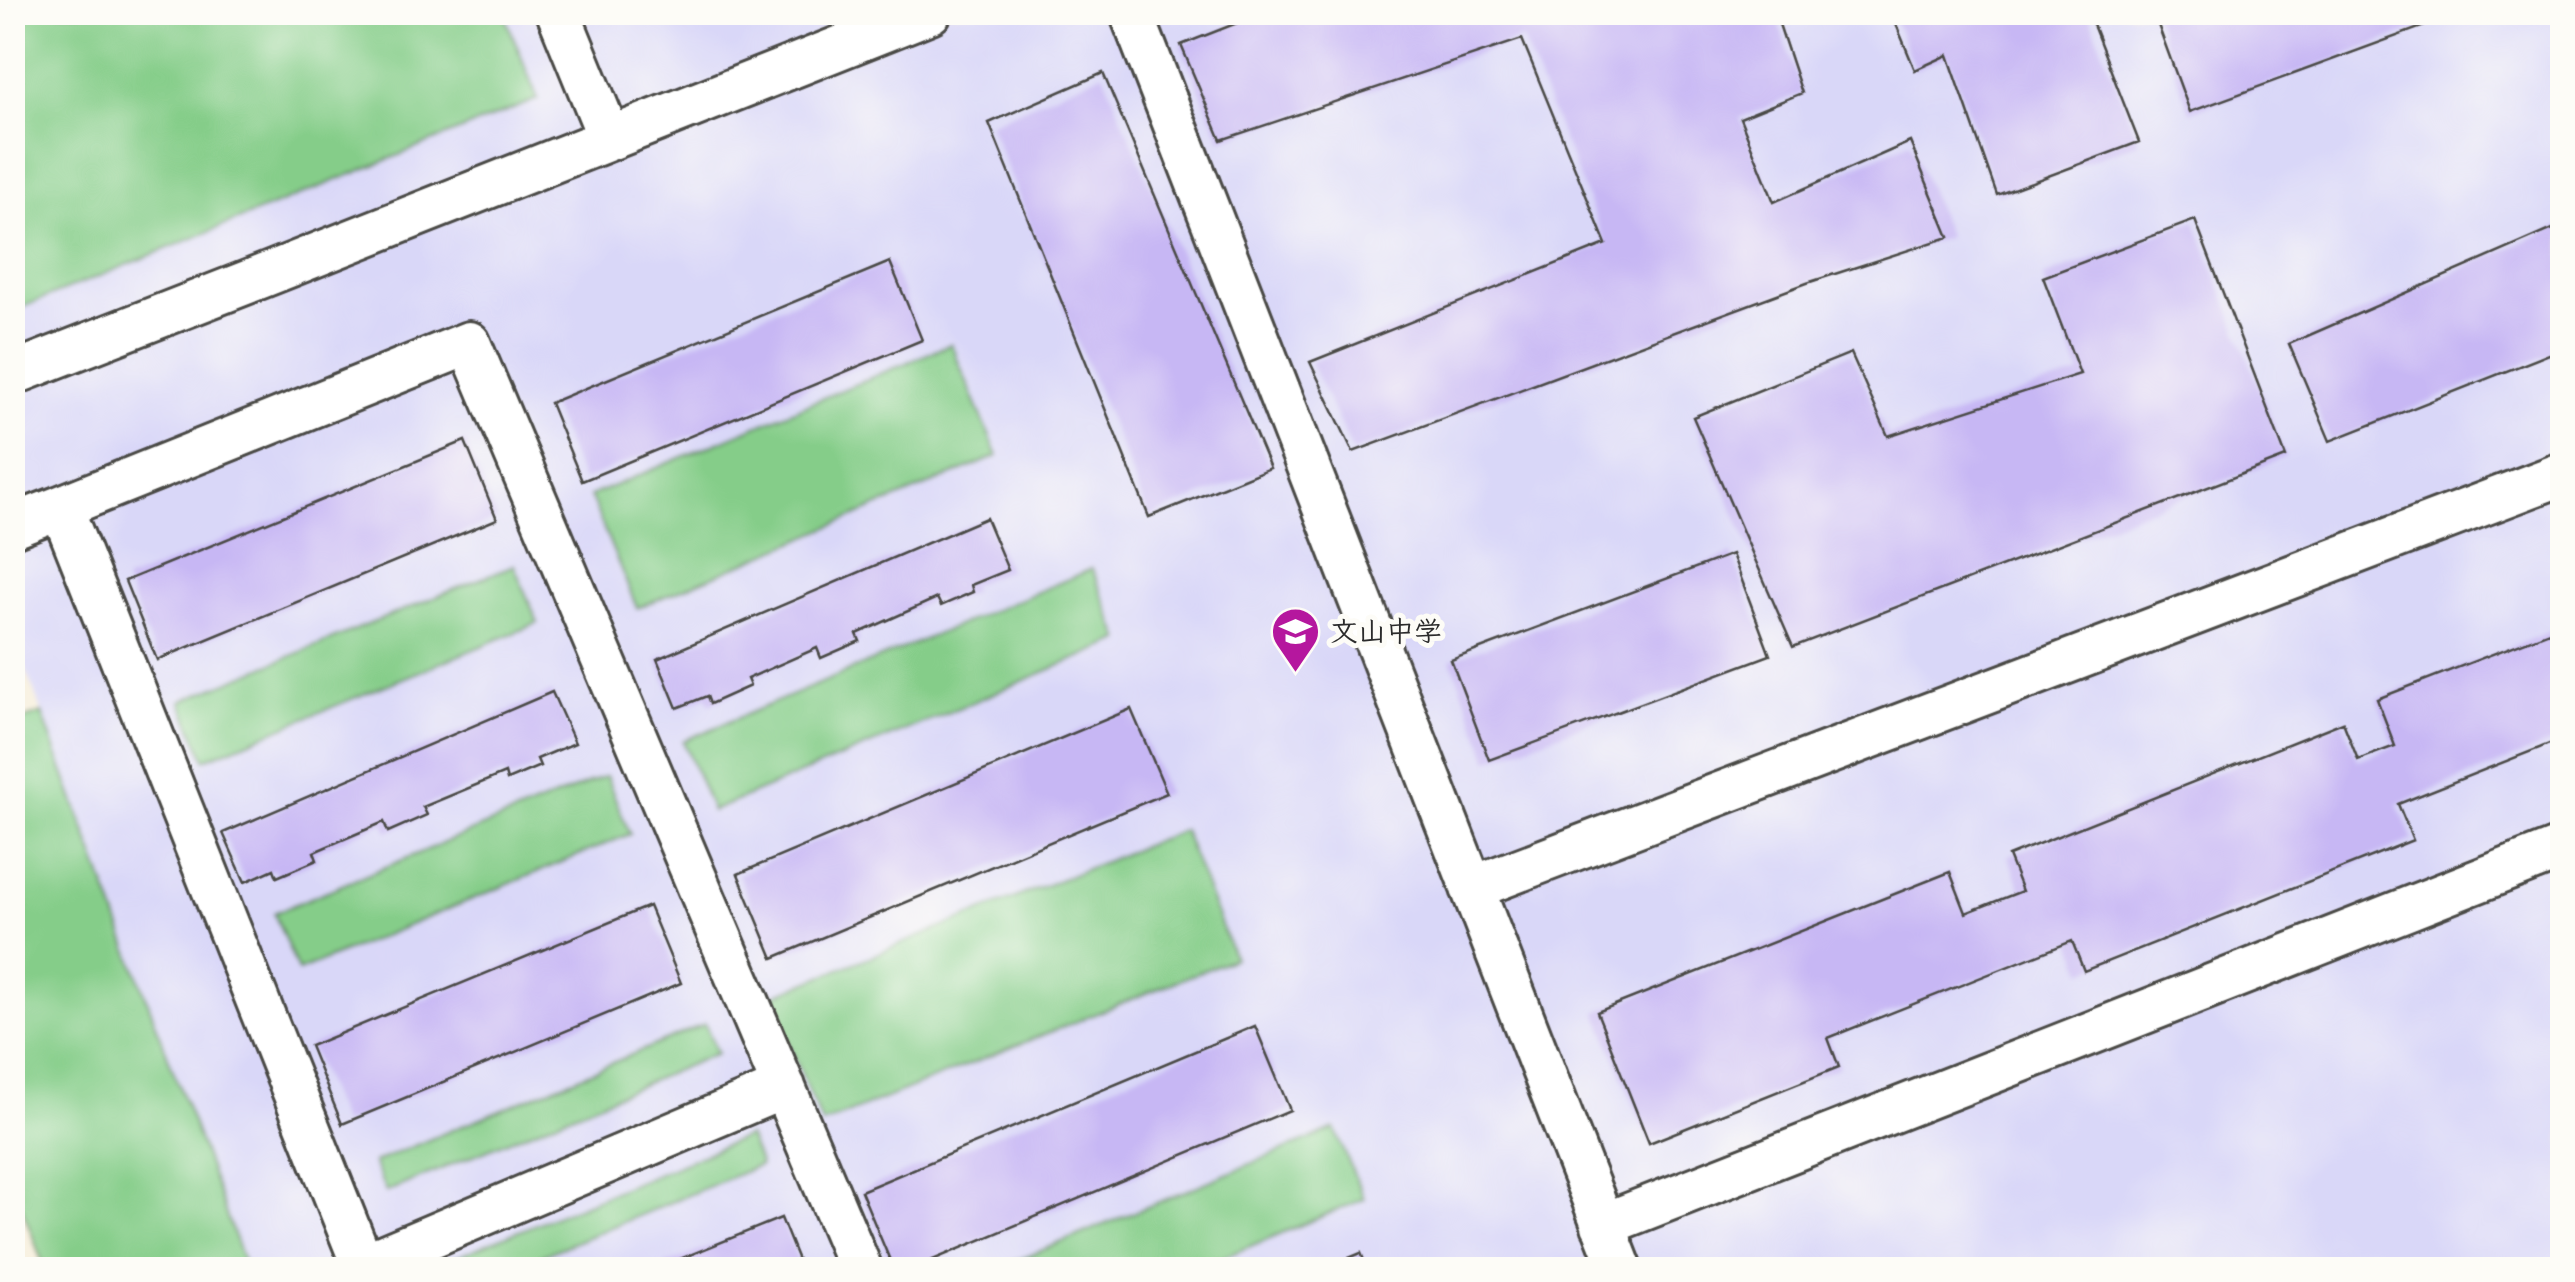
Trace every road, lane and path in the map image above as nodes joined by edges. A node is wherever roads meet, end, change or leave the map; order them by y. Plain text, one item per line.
1 (558, 12) edge
2 (930, 12) edge
3 (1131, 12) edge
4 (609, 137) junction
5 (12, 374) edge
6 (2562, 474) edge
7 (60, 507) junction
8 (12, 526) edge
9 (2562, 848) edge
10 (1472, 888) junction
11 (784, 1088) junction
12 (1603, 1225) junction
13 (364, 1267) edge
14 (861, 1270) edge
15 (1621, 1270) edge

1 - 4 lane
2 - 4 lane
3 - 10 lane
4 - 5 lane
6 - 10 lane
7 - 8 lane
7 - 11 lane
7 - 13 lane
9 - 12 lane
10 - 12 lane
11 - 13 lane
11 - 14 lane
12 - 15 lane

